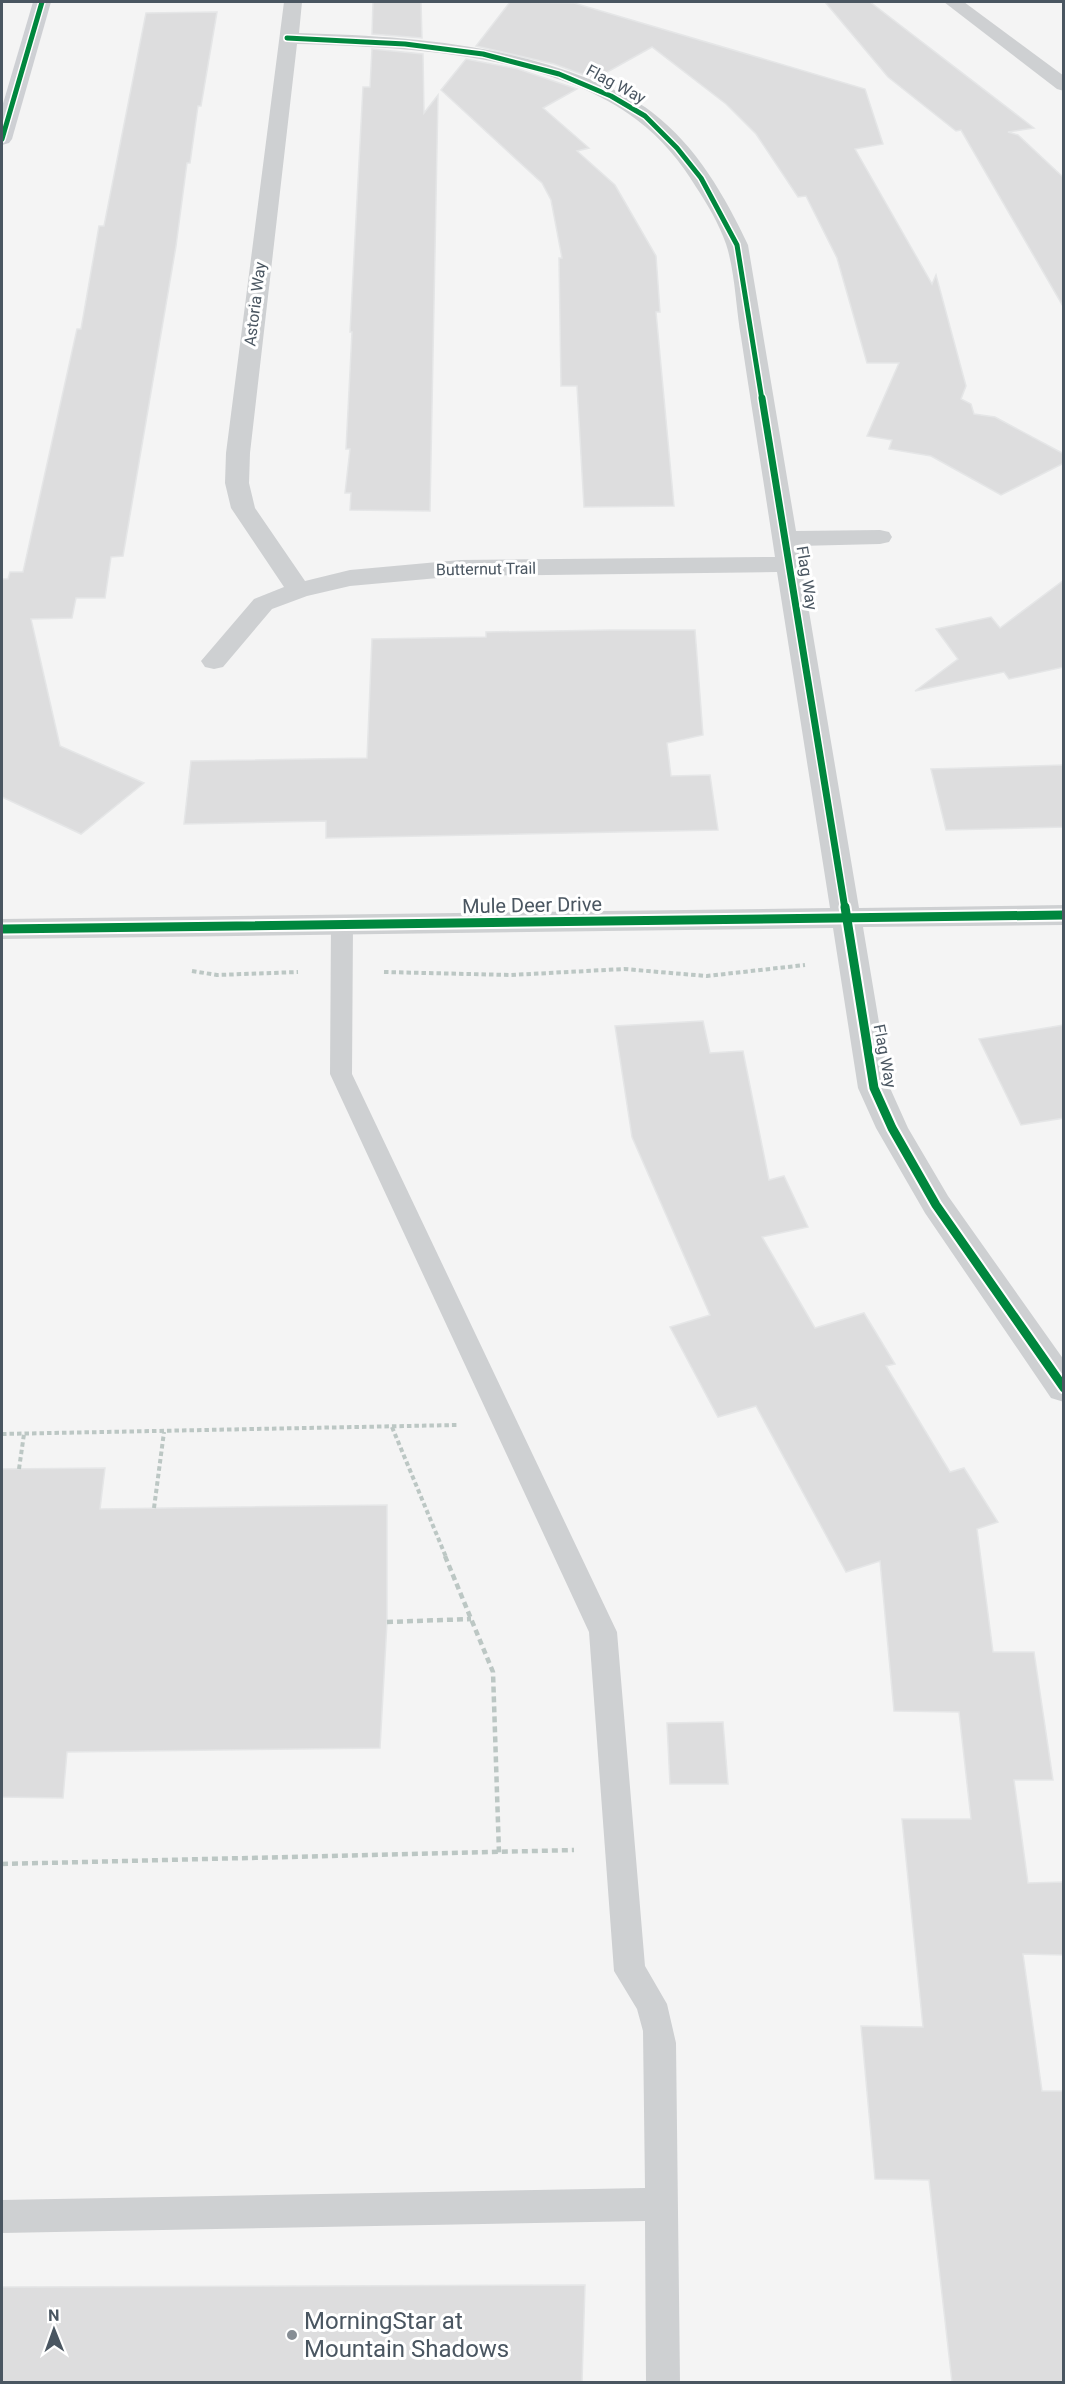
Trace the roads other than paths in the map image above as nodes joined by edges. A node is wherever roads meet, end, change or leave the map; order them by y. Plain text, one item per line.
1 (42, 2) edge
2 (293, 2) edge
3 (953, 2) edge
4 (287, 38) junction
5 (1064, 85) edge
6 (2, 139) edge
7 (880, 537) dead end
8 (787, 551) junction
9 (299, 590) junction
10 (214, 661) dead end
11 (1064, 915) edge
12 (845, 919) junction
13 (342, 925) junction
14 (2, 929) edge
15 (1064, 1388) edge
16 (662, 2204) junction
17 (2, 2217) edge
18 (663, 2382) edge

1 - 6 main road
2 - 4 street, Astoria Way
3 - 5 street
4 - 8 street, Flag Way
4 - 9 street, Astoria Way
7 - 8 street, Butternut Trail
8 - 9 street, Butternut Trail
8 - 12 street, Flag Way
9 - 10 street, Butternut Trail
11 - 12 street, Mule Deer Drive
12 - 13 street, Mule Deer Drive
12 - 15 street, Flag Way
13 - 14 street, Mule Deer Drive
13 - 16 lane
16 - 17 lane
16 - 18 lane

